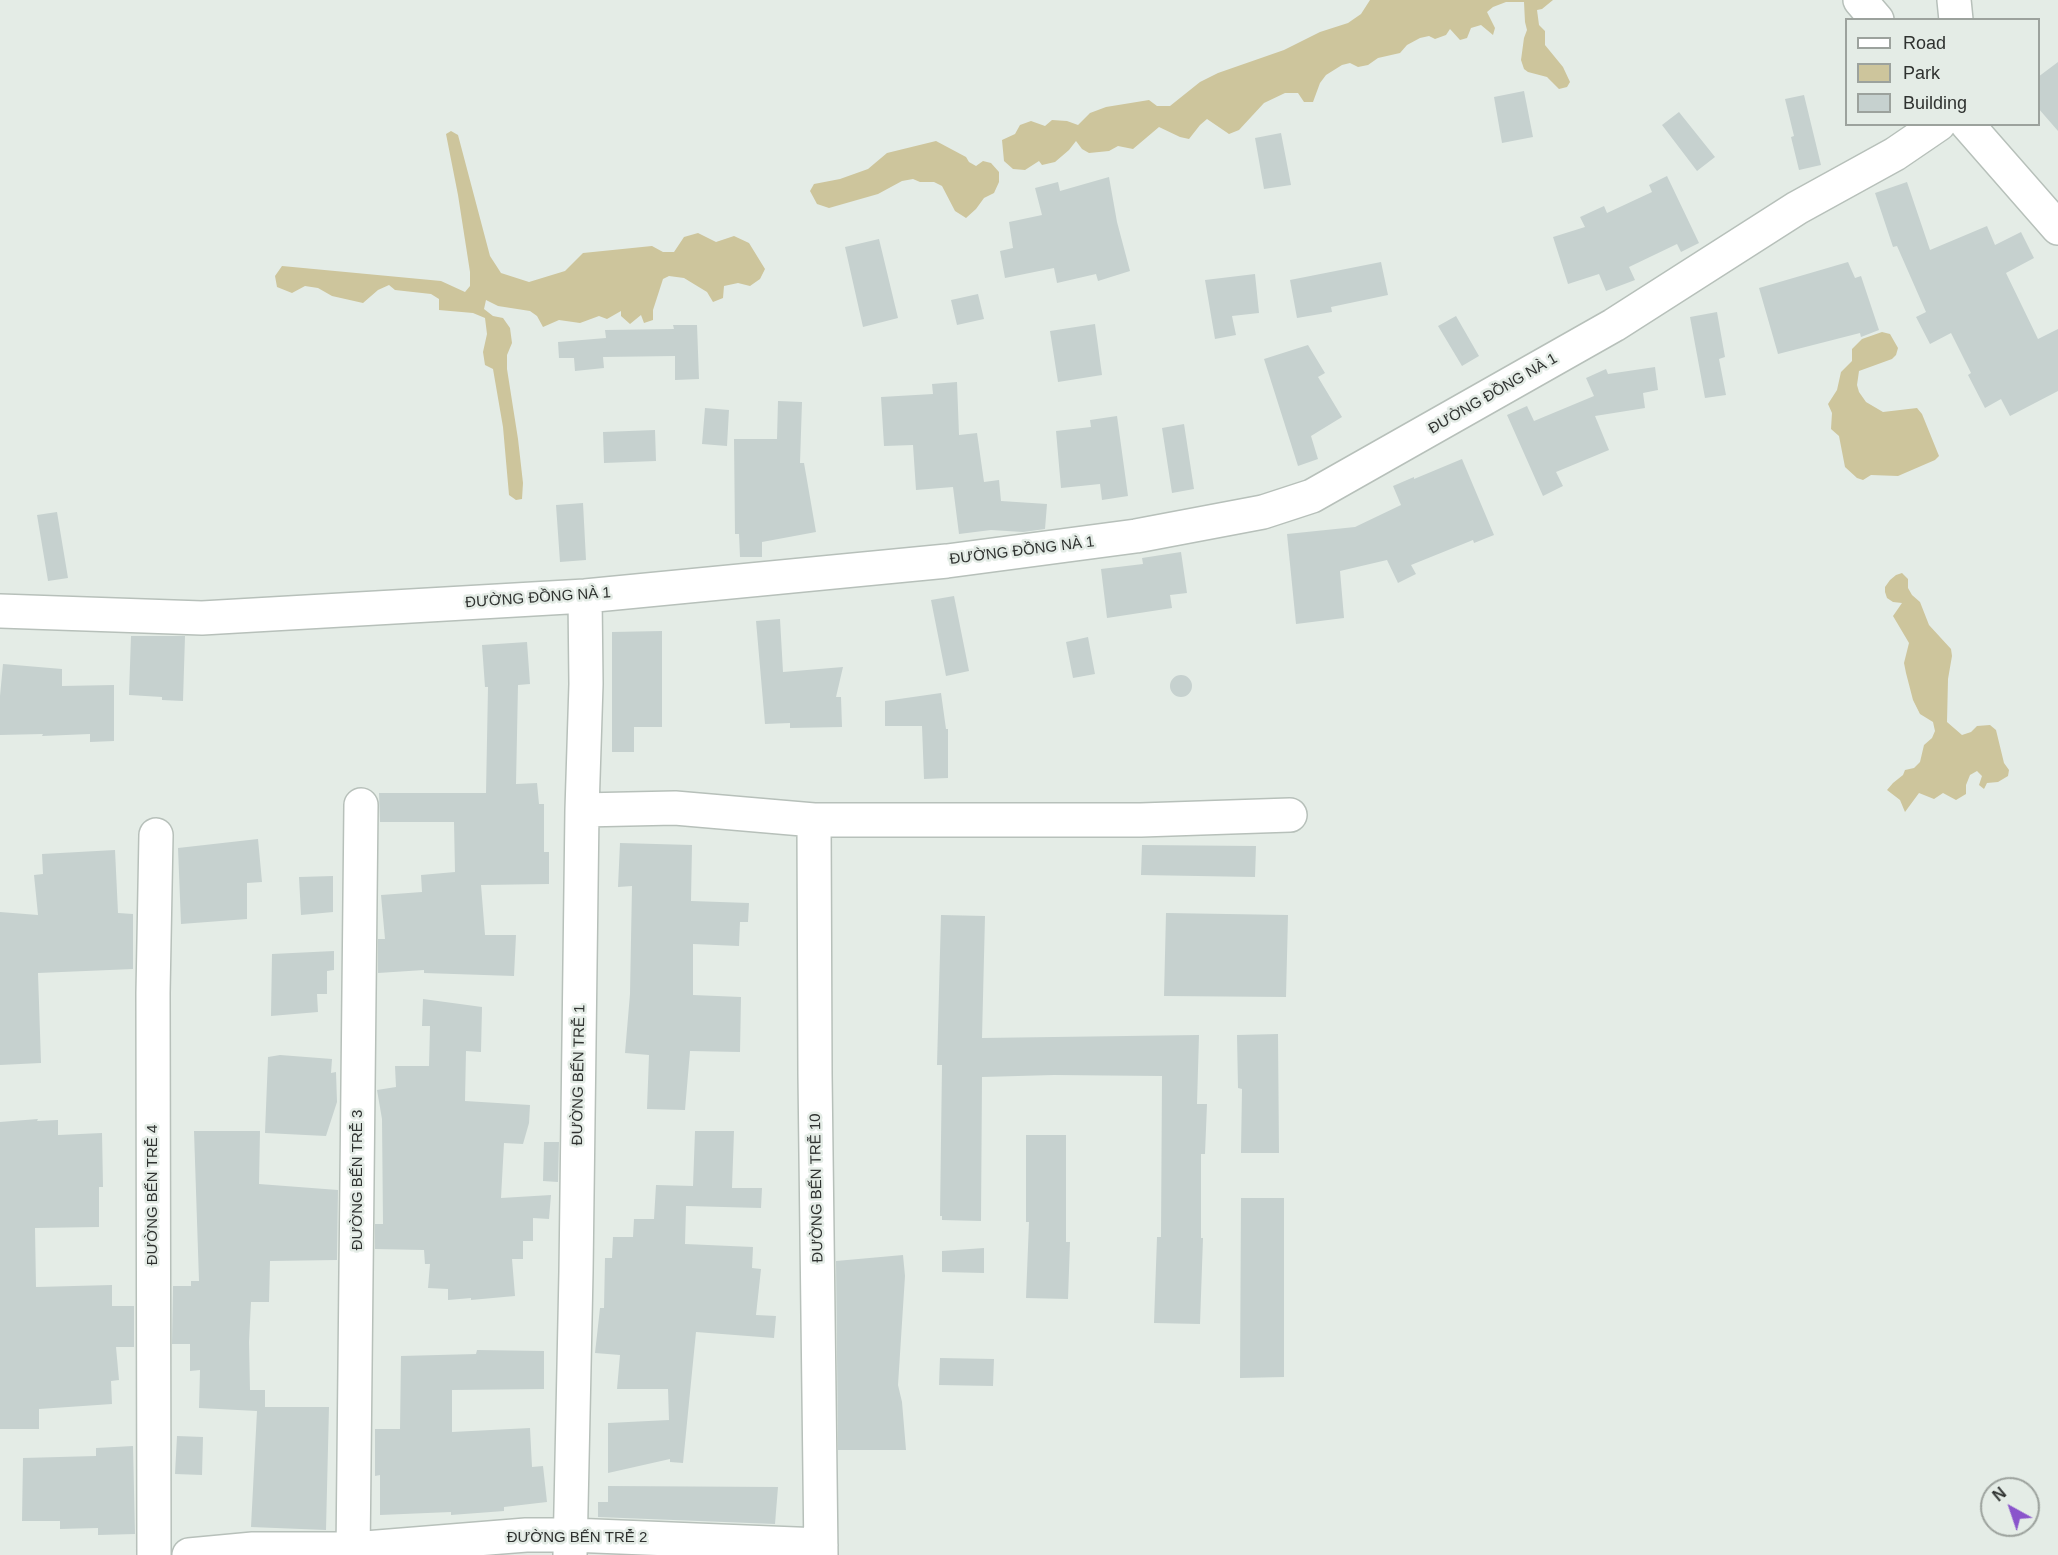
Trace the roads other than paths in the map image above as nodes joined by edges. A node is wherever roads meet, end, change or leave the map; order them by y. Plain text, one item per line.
1 (1860, 0) edge
2 (1954, 0) edge
3 (1875, 18) edge
4 (1956, 18) edge
5 (1936, 126) edge
6 (1969, 126) edge
7 (2058, 228) edge
8 (585, 596) junction
9 (0, 611) edge
10 (362, 804) dead end
11 (582, 810) junction
12 (1290, 815) dead end
13 (814, 820) junction
14 (156, 835) dead end
15 (570, 1545) edge
16 (821, 1550) edge
17 (353, 1552) edge
18 (154, 1555) edge
19 (189, 1555) edge

1 - 3 street
2 - 4 street
5 - 8 street, ĐƯỜNG ĐỒNG NÀ 1
6 - 7 street
8 - 9 street, ĐƯỜNG ĐỒNG NÀ 1
8 - 11 street, ĐƯỜNG BẾN TRỄ 1
10 - 17 street, ĐƯỜNG BẾN TRỄ 3
11 - 13 street
11 - 15 street, ĐƯỜNG BẾN TRỄ 1
12 - 13 street
13 - 16 street, ĐƯỜNG BẾN TRỄ 10
14 - 18 street, ĐƯỜNG BẾN TRỄ 4
15 - 16 street, ĐƯỜNG BẾN TRỄ 2
15 - 17 street, ĐƯỜNG BẾN TRỄ 2
17 - 19 street, ĐƯỜNG BẾN TRỄ 2

